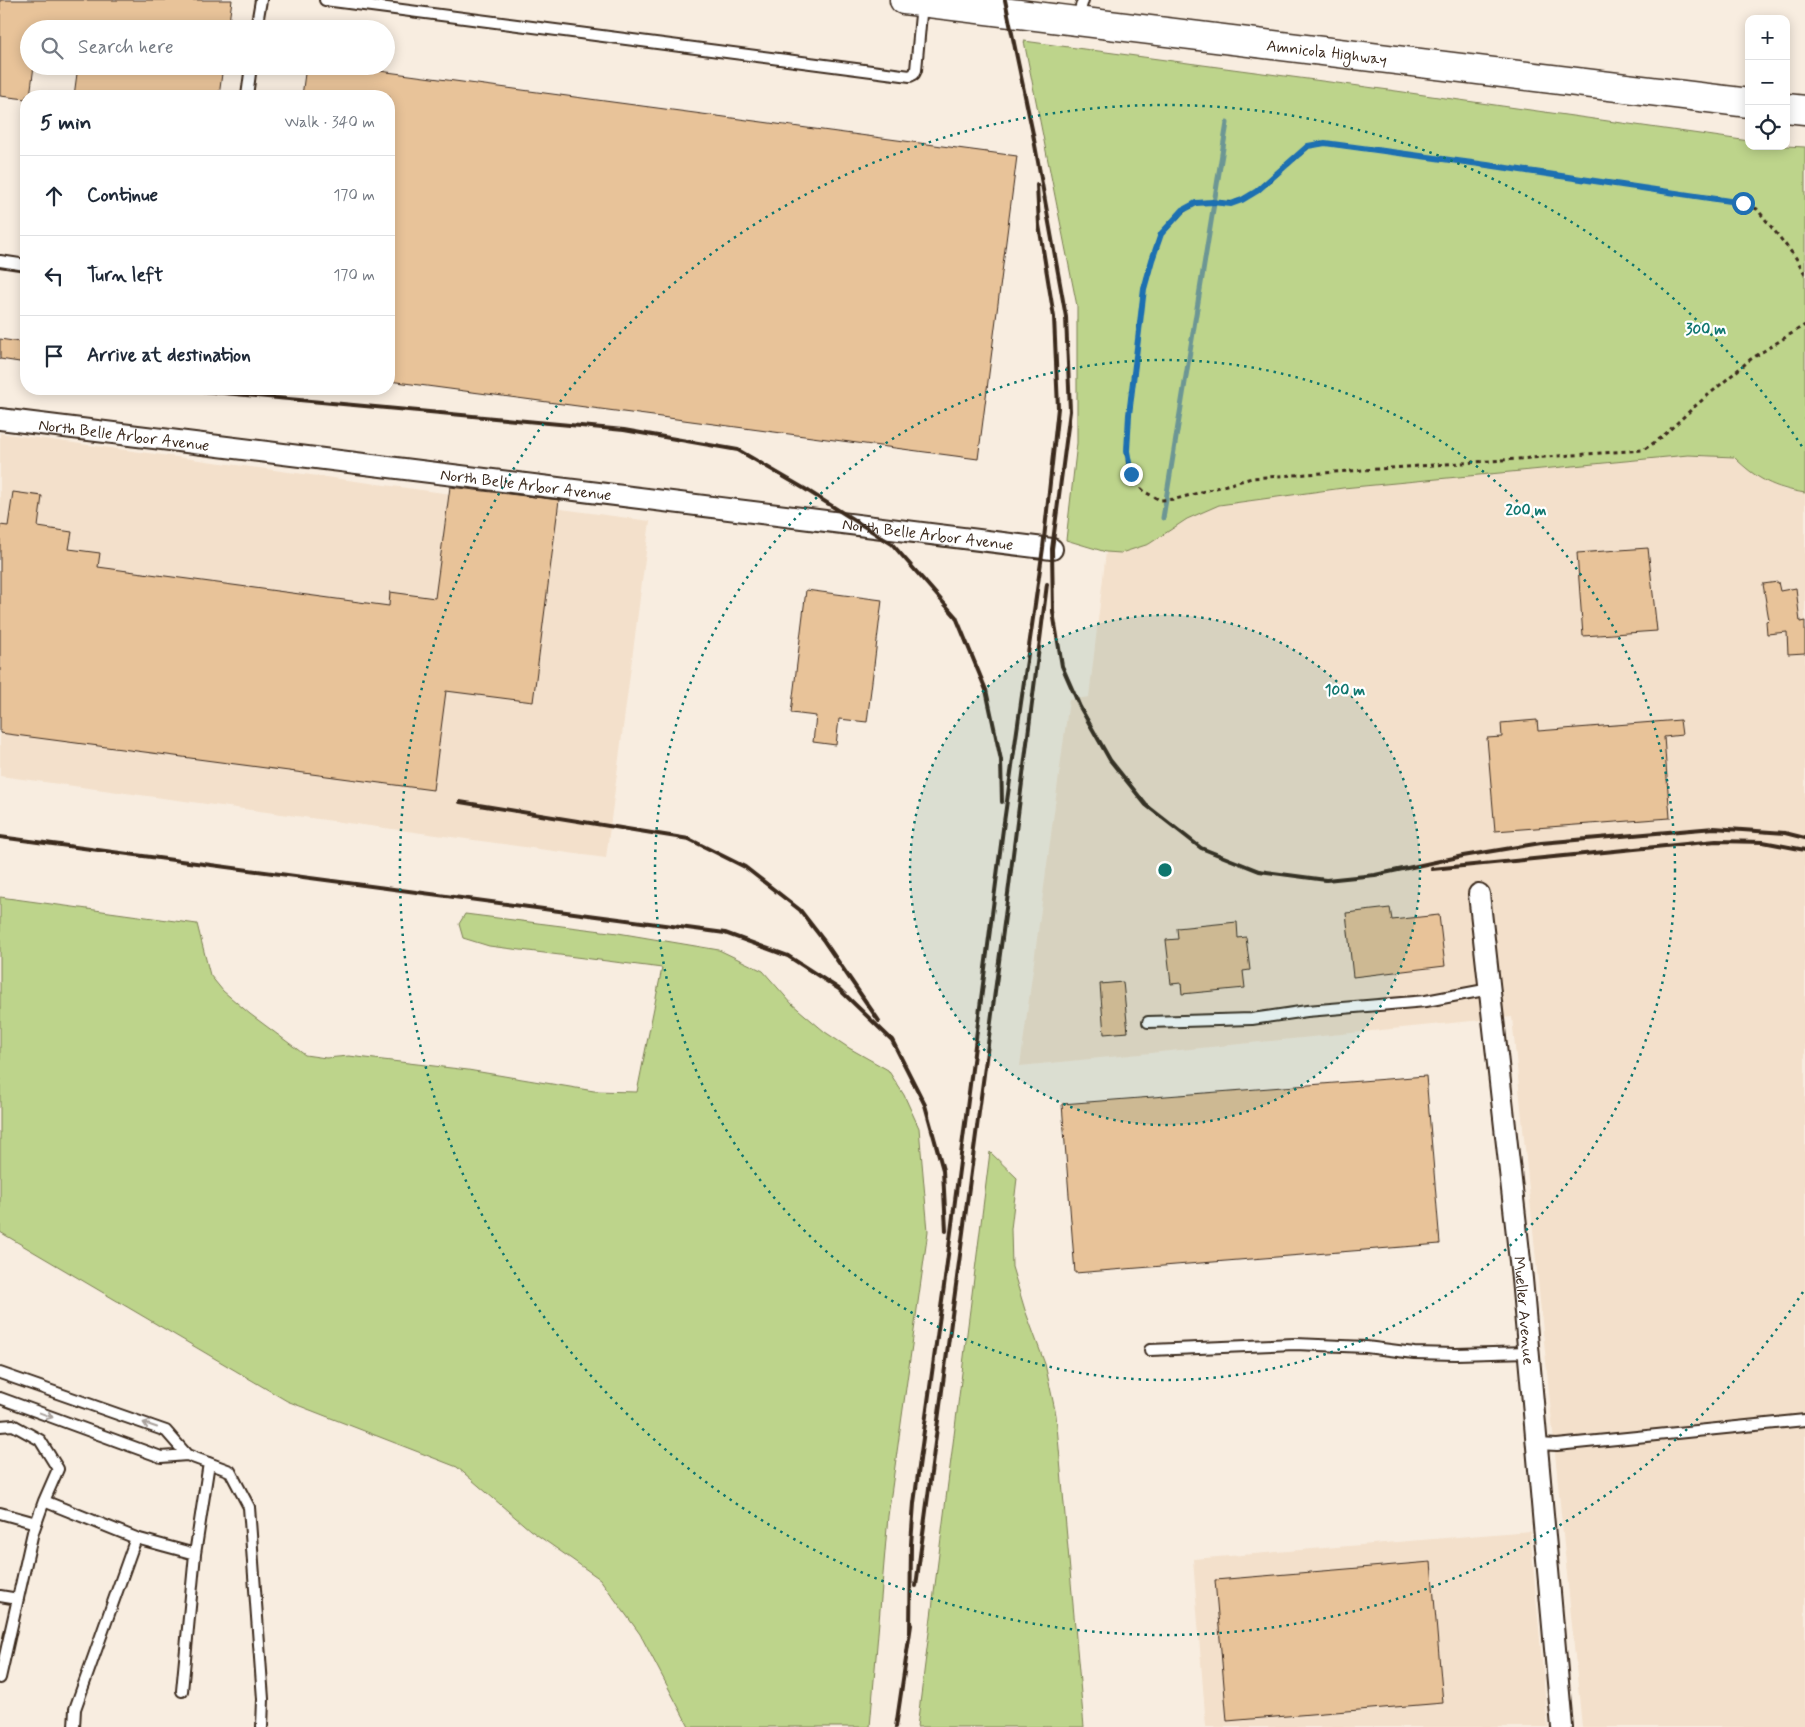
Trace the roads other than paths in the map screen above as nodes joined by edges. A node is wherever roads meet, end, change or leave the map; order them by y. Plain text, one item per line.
1 (261, 0) edge
2 (325, 0) edge
3 (910, 1) edge
4 (1080, 10) edge
5 (258, 20) edge
6 (250, 75) edge
7 (248, 90) edge
8 (1745, 102) edge
9 (1790, 108) edge
10 (1805, 110) edge
11 (0, 262) edge
12 (20, 264) edge
13 (0, 419) edge
14 (1052, 549) dead end
15 (1479, 894) dead end
16 (1490, 989) junction
17 (1148, 1022) dead end
18 (1150, 1350) dead end
19 (1529, 1352) junction
20 (0, 1373) edge
21 (0, 1398) edge
22 (1805, 1420) edge
23 (0, 1426) edge
24 (1537, 1444) junction
25 (187, 1455) junction
26 (209, 1464) junction
27 (44, 1501) junction
28 (0, 1513) edge
29 (36, 1524) junction
30 (136, 1538) junction
31 (195, 1554) junction
32 (0, 1596) edge
33 (18, 1599) junction
34 (0, 1678) edge
35 (182, 1691) dead end
36 (74, 1727) edge
37 (262, 1727) edge
38 (1562, 1727) edge

1 - 5 lane
2 - 3 lane
3 - 4 main road, Amnicola Highway
4 - 8 main road, Amnicola Highway
6 - 7 lane
9 - 10 main road
11 - 12 lane
13 - 14 street, North Belle Arbor Avenue
15 - 16 street, Mueller Avenue
16 - 17 lane
16 - 19 street, Mueller Avenue
18 - 19 lane
19 - 24 street, Mueller Avenue
25 -> 20 lane
21 -> 25 lane
22 - 24 lane
23 - 27 lane
24 - 38 street, Mueller Avenue
25 - 26 lane
26 - 31 lane
26 - 37 lane
27 - 29 lane
27 - 30 lane
28 - 29 lane
29 - 33 lane
30 - 31 lane
30 - 36 lane
31 - 35 lane
32 - 33 lane
33 - 34 lane

